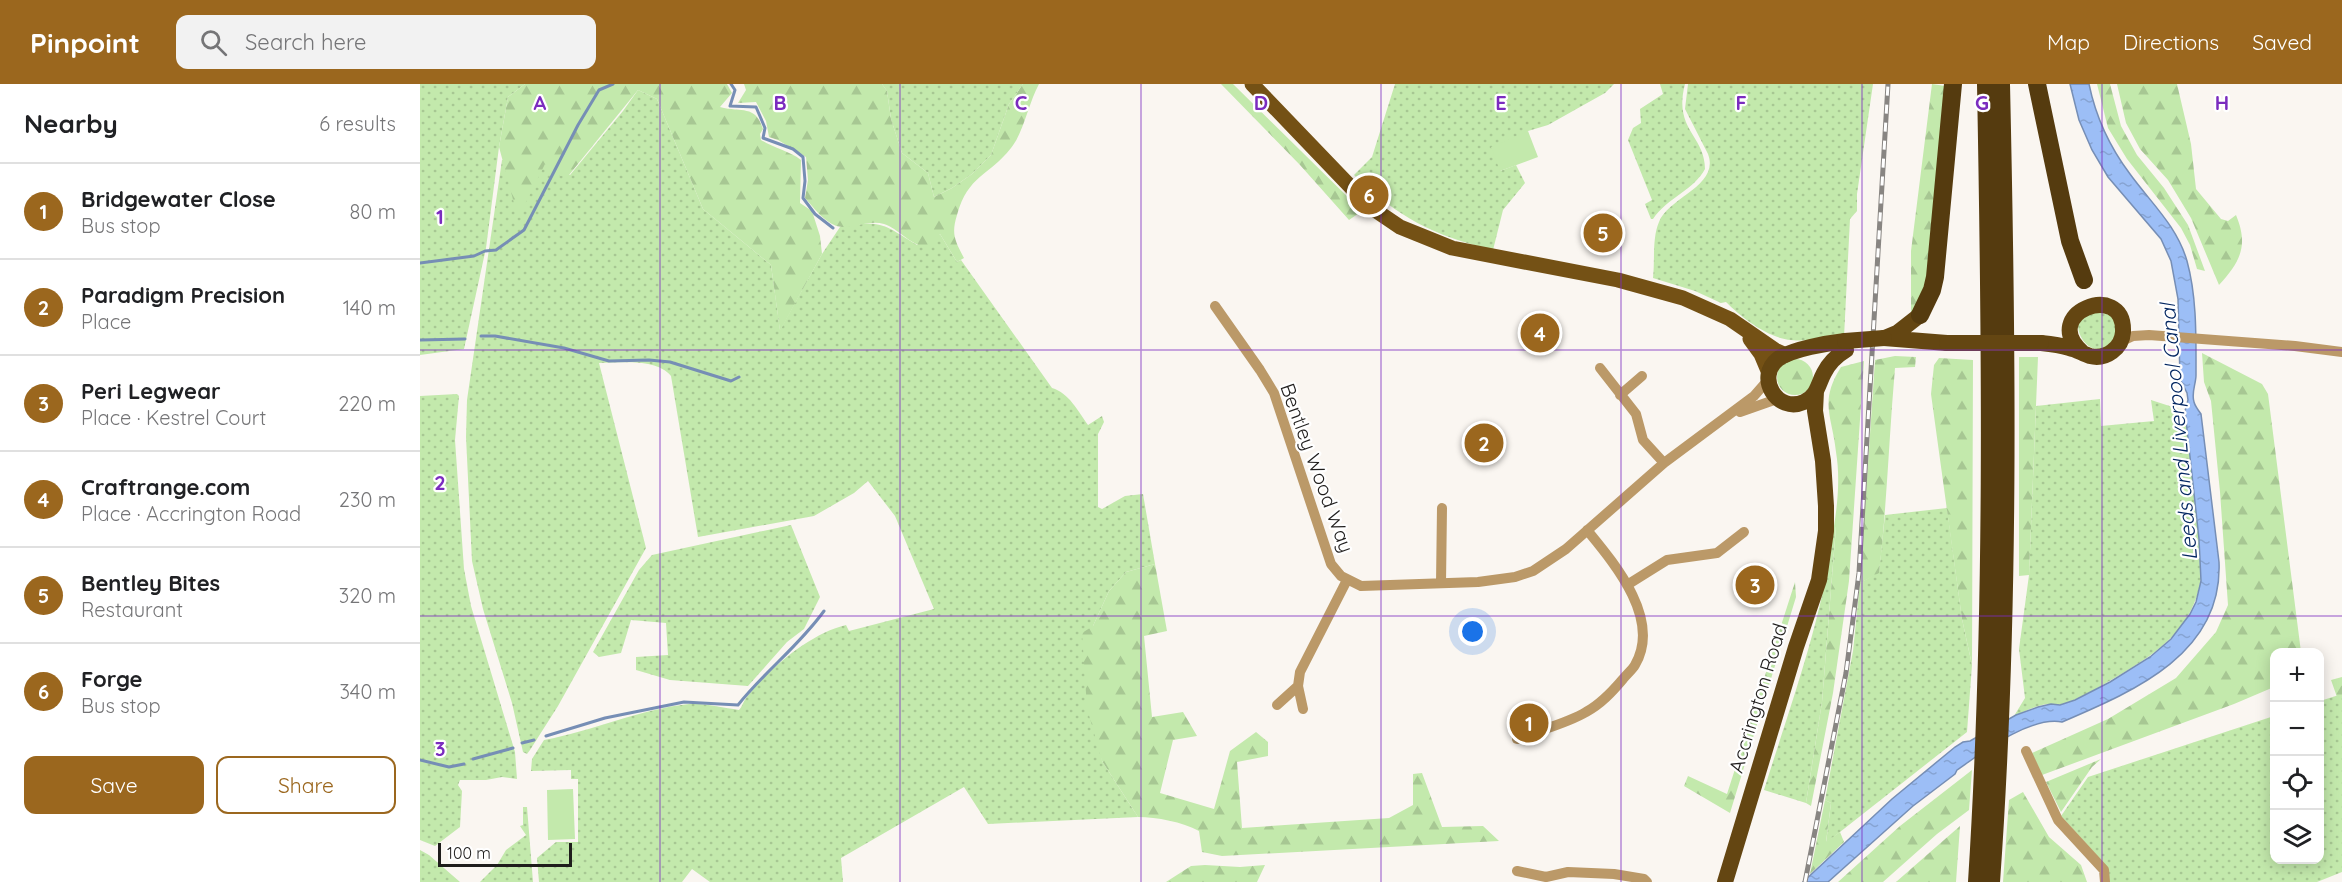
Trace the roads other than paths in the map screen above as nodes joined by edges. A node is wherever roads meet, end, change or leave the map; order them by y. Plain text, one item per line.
1 (1252, 84) edge
2 (1953, 84) edge
3 (1986, 84) edge
4 (2001, 84) edge
5 (2037, 84) edge
6 (2084, 280) joint
7 (1215, 306) dead end
8 (2113, 311) junction
9 (1920, 315) joint
10 (2071, 324) junction
11 (1745, 331) junction
12 (2149, 335) junction
13 (1880, 341) junction
14 (2120, 342) junction
15 (2042, 343) junction
16 (1845, 346) junction
17 (2342, 352) edge
18 (2083, 353) junction
19 (1789, 354) junction
20 (1600, 368) dead end
21 (1642, 376) dead end
22 (1769, 377) junction
23 (1817, 387) junction
24 (1620, 394) junction
25 (1782, 401) junction
26 (1723, 419) junction
27 (1822, 455) junction
28 (1664, 463) junction
29 (1442, 508) dead end
30 (1587, 530) junction
31 (1744, 532) dead end
32 (1347, 580) junction
33 (1441, 583) junction
34 (1627, 585) junction
35 (1298, 686) junction
36 (1994, 703) junction
37 (1277, 705) dead end
38 (1303, 709) dead end
39 (1517, 739) dead end
40 (2028, 754) dead end
41 (1988, 828) junction
42 (1517, 870) dead end
43 (1647, 882) edge
44 (1725, 882) edge
45 (1977, 882) edge
46 (1991, 882) edge
47 (2105, 882) edge

1 - 11 main road
2 - 9 highway
3 - 36 highway
4 - 36 highway
5 - 6 highway
6 - 8 highway
7 - 32 street, Bentley Wood Way
8 - 10 highway
8 - 12 street
8 - 14 highway
9 - 13 highway
10 - 15 highway
10 - 18 highway
11 - 19 main road
11 - 22 main road
12 - 14 street
12 - 17 street
13 - 15 highway, bridge
13 - 16 highway, bridge
14 - 18 highway
15 - 18 highway
16 - 19 highway
16 - 23 highway
19 - 22 highway
19 - 23 highway
20 - 24 street
21 - 24 street
22 - 25 highway
22 - 26 street, Bentley Wood Way
23 - 25 highway
23 - 27 highway, Accrington Road
24 - 28 street
25 - 26 street, Bentley Wood Way
25 - 27 highway, Accrington Road
26 - 28 street, Bentley Wood Way
27 - 44 highway, Accrington Road
28 - 30 street, Bentley Wood Way
29 - 33 street
30 - 33 street, Bentley Wood Way
30 - 34 street
31 - 34 street
32 - 33 street, Bentley Wood Way
32 - 35 street
34 - 39 street
35 - 37 street
35 - 38 street
36 - 41 highway
40 - 47 street
41 - 45 highway
41 - 46 highway
42 - 43 street

